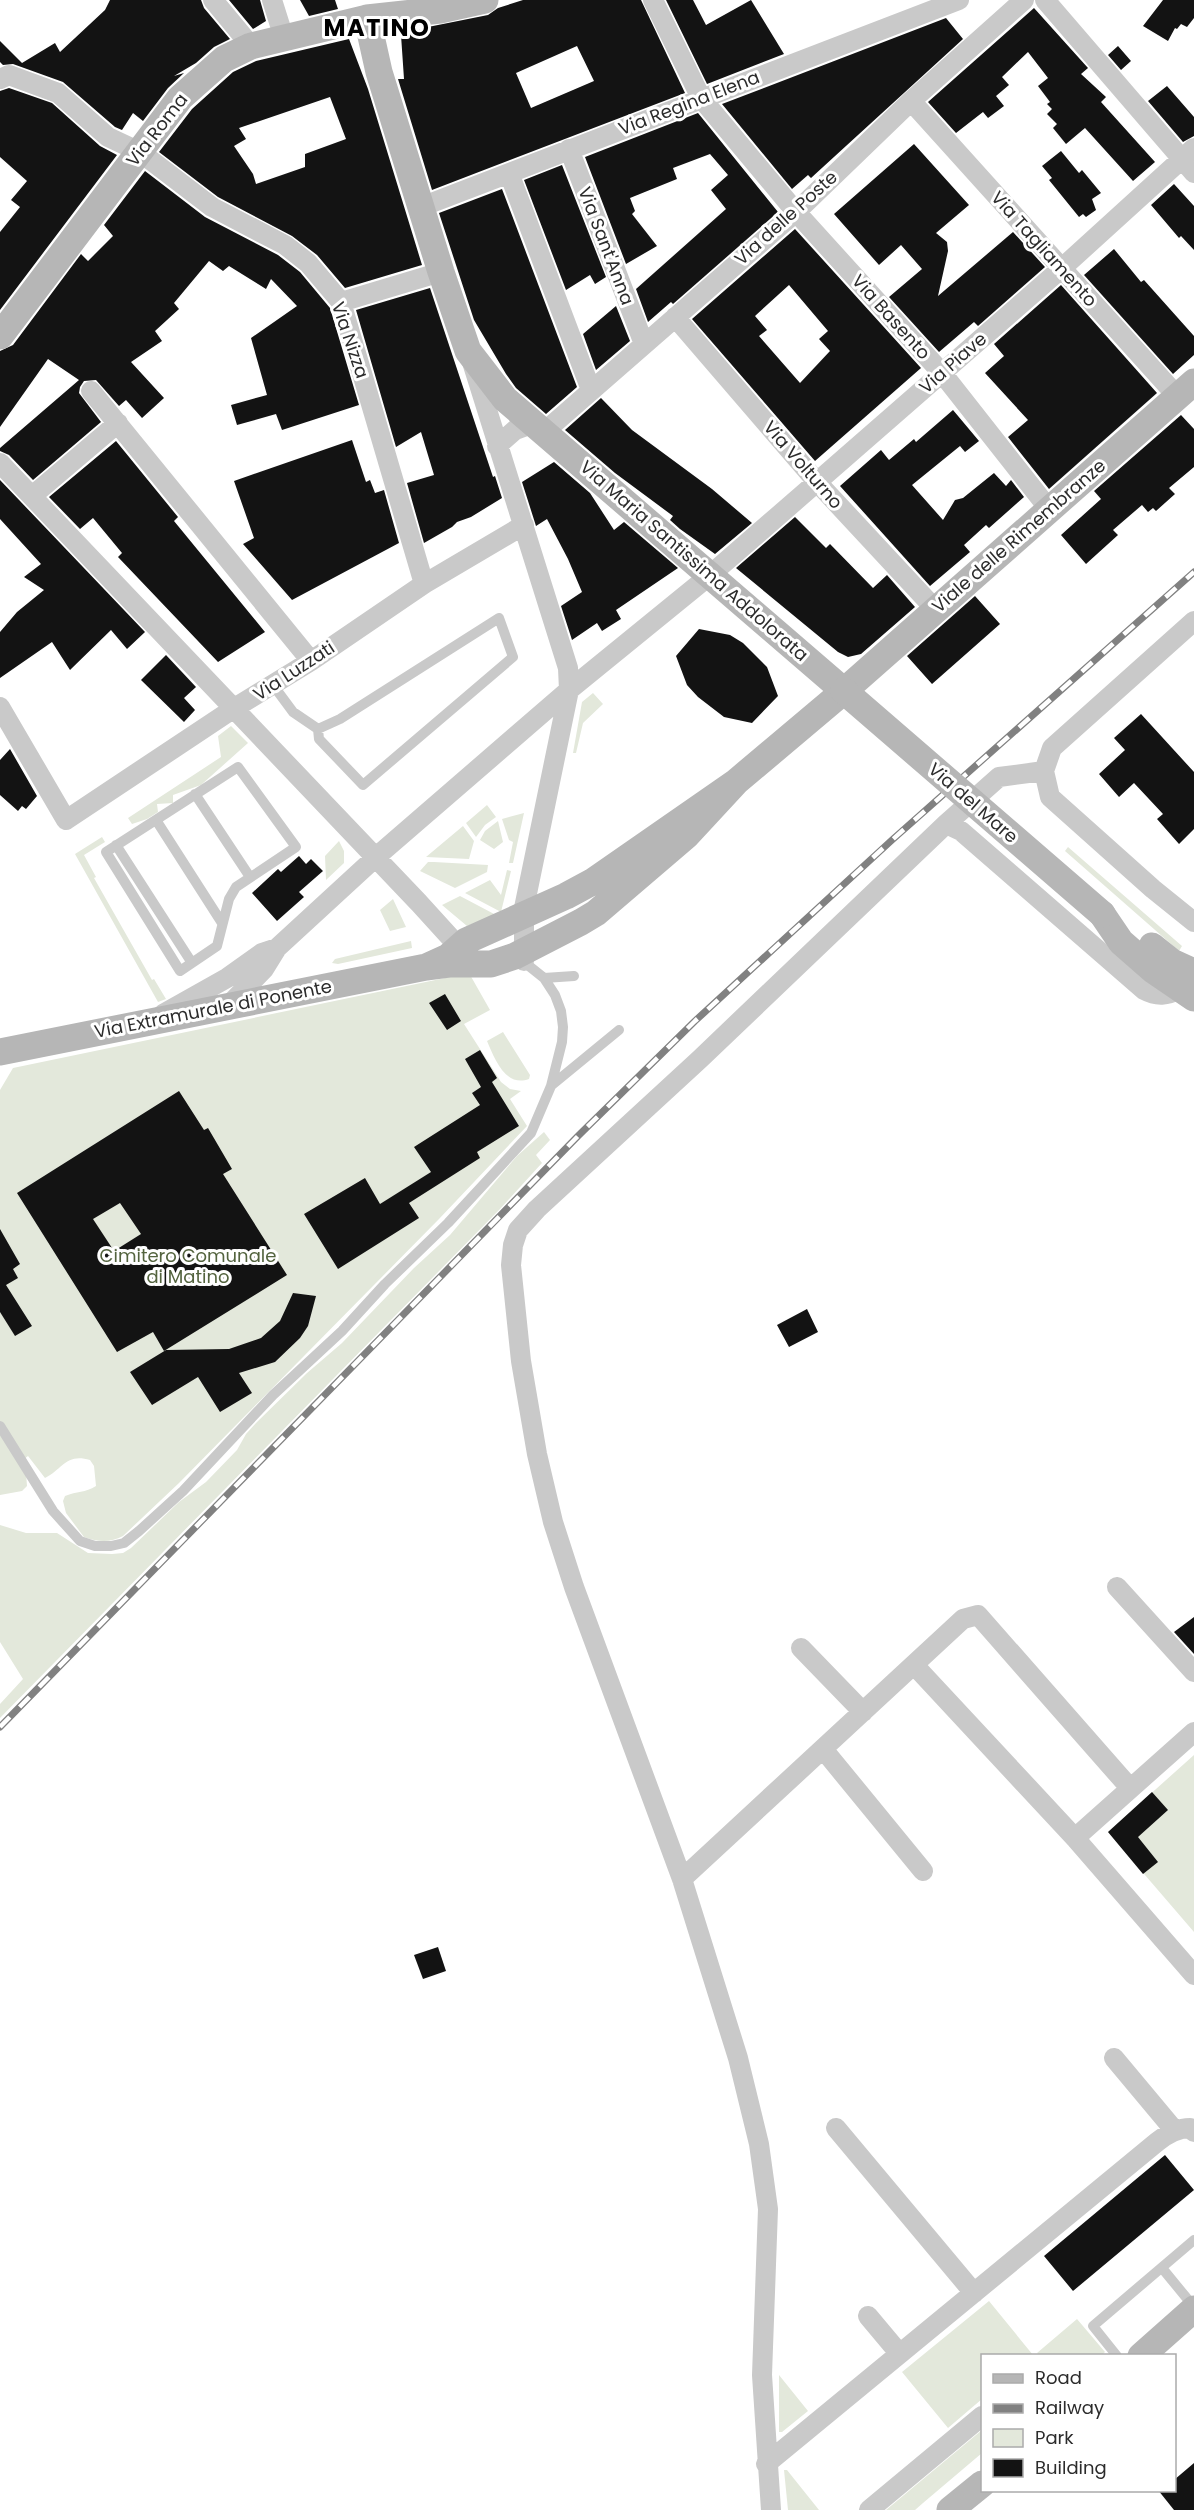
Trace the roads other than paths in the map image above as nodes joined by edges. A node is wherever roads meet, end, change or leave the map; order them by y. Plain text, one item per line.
1 (213, 0) edge
2 (272, 0) edge
3 (485, 0) edge
4 (652, 0) edge
5 (959, 0) edge
6 (1024, 0) edge
7 (1045, 0) edge
8 (402, 7) edge
9 (367, 18) junction
10 (284, 38) junction
11 (251, 46) junction
12 (0, 79) edge
13 (701, 98) junction
14 (911, 101) junction
15 (569, 149) junction
16 (140, 152) junction
17 (1190, 160) edge
18 (509, 172) junction
19 (421, 207) junction
20 (796, 212) junction
21 (1062, 268) junction
22 (441, 272) junction
23 (341, 302) junction
24 (675, 317) junction
25 (0, 336) edge
26 (644, 344) junction
27 (468, 351) junction
28 (942, 373) junction
29 (1186, 389) edge
30 (591, 390) junction
31 (91, 391) dead end
32 (118, 423) junction
33 (539, 427) junction
34 (497, 446) junction
35 (0, 463) edge
36 (817, 482) junction
37 (32, 496) junction
38 (1049, 510) junction
39 (524, 525) junction
40 (710, 576) junction
41 (424, 584) junction
42 (936, 610) junction
43 (1194, 621) edge
44 (311, 661) junction
45 (273, 685) junction
46 (569, 690) junction
47 (844, 691) junction
48 (0, 706) edge
49 (236, 708) junction
50 (318, 729) junction
51 (1044, 771) junction
52 (736, 782) junction
53 (195, 794) junction
54 (156, 820) junction
55 (946, 824) junction
56 (376, 857) junction
57 (250, 877) junction
58 (524, 915) junction
59 (1194, 922) edge
60 (222, 923) junction
61 (461, 955) junction
62 (524, 956) junction
63 (574, 976) dead end
64 (544, 978) junction
65 (1189, 987) edge
66 (217, 1000) junction
67 (619, 1030) dead end
68 (0, 1052) edge
69 (550, 1086) junction
70 (0, 1426) edge
71 (1117, 1587) dead end
72 (801, 1648) dead end
73 (915, 1666) junction
74 (1194, 1672) edge
75 (862, 1712) junction
76 (1194, 1732) edge
77 (823, 1749) junction
78 (1130, 1788) junction
79 (1075, 1838) junction
80 (923, 1870) dead end
81 (682, 1879) junction
82 (1194, 1975) edge
83 (1114, 2058) dead end
84 (836, 2128) dead end
85 (1184, 2131) edge
86 (1194, 2241) edge
87 (1162, 2268) junction
88 (974, 2293) junction
89 (1194, 2308) edge
90 (868, 2316) dead end
91 (899, 2353) junction
92 (1116, 2354) edge
93 (1143, 2354) edge
94 (981, 2417) edge
95 (766, 2464) junction
96 (981, 2485) edge
97 (771, 2510) edge
98 (868, 2510) edge
99 (950, 2510) edge

1 - 11 street
2 - 10 street
3 - 8 main road, Via Roma
4 - 13 street, Via Basento
5 - 13 street, Via Regina Elena
6 - 14 street, Via delle Poste
7 - 17 street
8 - 9 main road, Via Roma
9 - 10 main road, Via Roma
9 - 19 main road, Via Maria Santissima Addolorata
10 - 11 main road, Via Roma
11 - 16 main road, Via Roma
12 - 16 street, Via Nizza
13 - 15 street, Via Regina Elena
13 - 20 street, Via Basento
14 - 20 street, Via delle Poste
14 - 21 street, Via Tagliamento
15 - 18 street, Via Regina Elena
15 - 26 street, Via Sant'Anna
16 - 23 street, Via Nizza
16 - 25 main road, Via Roma
17 - 21 street, Via Piave
18 - 19 street, Via Regina Elena
18 - 30 street
19 - 22 main road, Via Maria Santissima Addolorata
20 - 24 street, Via delle Poste
20 - 28 street, Via Basento
21 - 28 street, Via Piave
21 - 29 street, Via Tagliamento
22 - 23 street
22 - 27 main road, Via Maria Santissima Addolorata
23 - 41 street, Via Nizza
24 - 26 street, Via delle Poste
24 - 36 street, Via Volturno
26 - 30 street, Via delle Poste
27 - 33 main road, Via Maria Santissima Addolorata
27 - 34 street
28 - 36 street, Via Piave
28 - 38 street, Via Basento
29 - 38 main road, Viale delle Rimembranze
30 - 33 street, Via delle Poste
31 - 32 street
32 - 37 street
32 - 44 street
33 - 34 street, Via delle Poste
33 - 40 main road, Via Maria Santissima Addolorata
34 - 39 street
35 - 37 street
36 - 40 street, Via Piave
36 - 42 street, Via Volturno
37 - 49 street
38 - 42 main road, Viale delle Rimembranze
39 - 41 street, Via Luzzati
39 - 46 street
40 - 46 street, Via Piave
40 - 47 main road, Via Maria Santissima Addolorata
41 - 44 street, Via Luzzati
42 - 47 main road, Viale delle Rimembranze
43 - 51 street
44 - 45 street, Via Luzzati
45 - 49 street, Via Luzzati
45 - 50 lane
46 - 56 street, Via Piave
46 - 58 street
47 - 52 main road, Via Extramurale di Ponente
47 - 65 main road, Via del Mare, bridge
48 - 49 street, Via Luzzati
49 - 56 street
50 - 50 lane
51 - 55 street
51 - 59 street
52 - 58 main road, Via Extramurale di Ponente
52 - 62 main road, Via Extramurale di Ponente
53 - 54 lane
53 - 57 lane
53 - 57 lane
54 - 60 lane
54 - 60 lane
55 - 65 street
55 - 81 street
56 - 61 street
56 - 66 street, Via Piave
57 - 60 lane
58 - 61 main road, Via Extramurale di Ponente
58 - 62 street
61 - 62 main road, Via Extramurale di Ponente
61 - 66 main road, Via Extramurale di Ponente
62 - 64 lane
63 - 64 lane
64 - 69 lane
66 - 68 main road, Via Extramurale di Ponente
67 - 69 lane
69 - 70 lane
71 - 74 street
72 - 75 street
73 - 75 street
73 - 78 street
73 - 79 street
75 - 77 street
76 - 78 street
77 - 80 street
77 - 81 street
78 - 79 street
79 - 82 street
81 - 95 street
83 - 85 street
84 - 88 street
85 - 88 street
86 - 87 lane
87 - 89 lane
87 - 92 lane
88 - 91 street
89 - 93 main road
90 - 91 street
91 - 95 street
94 - 98 street
95 - 97 street
96 - 99 main road

